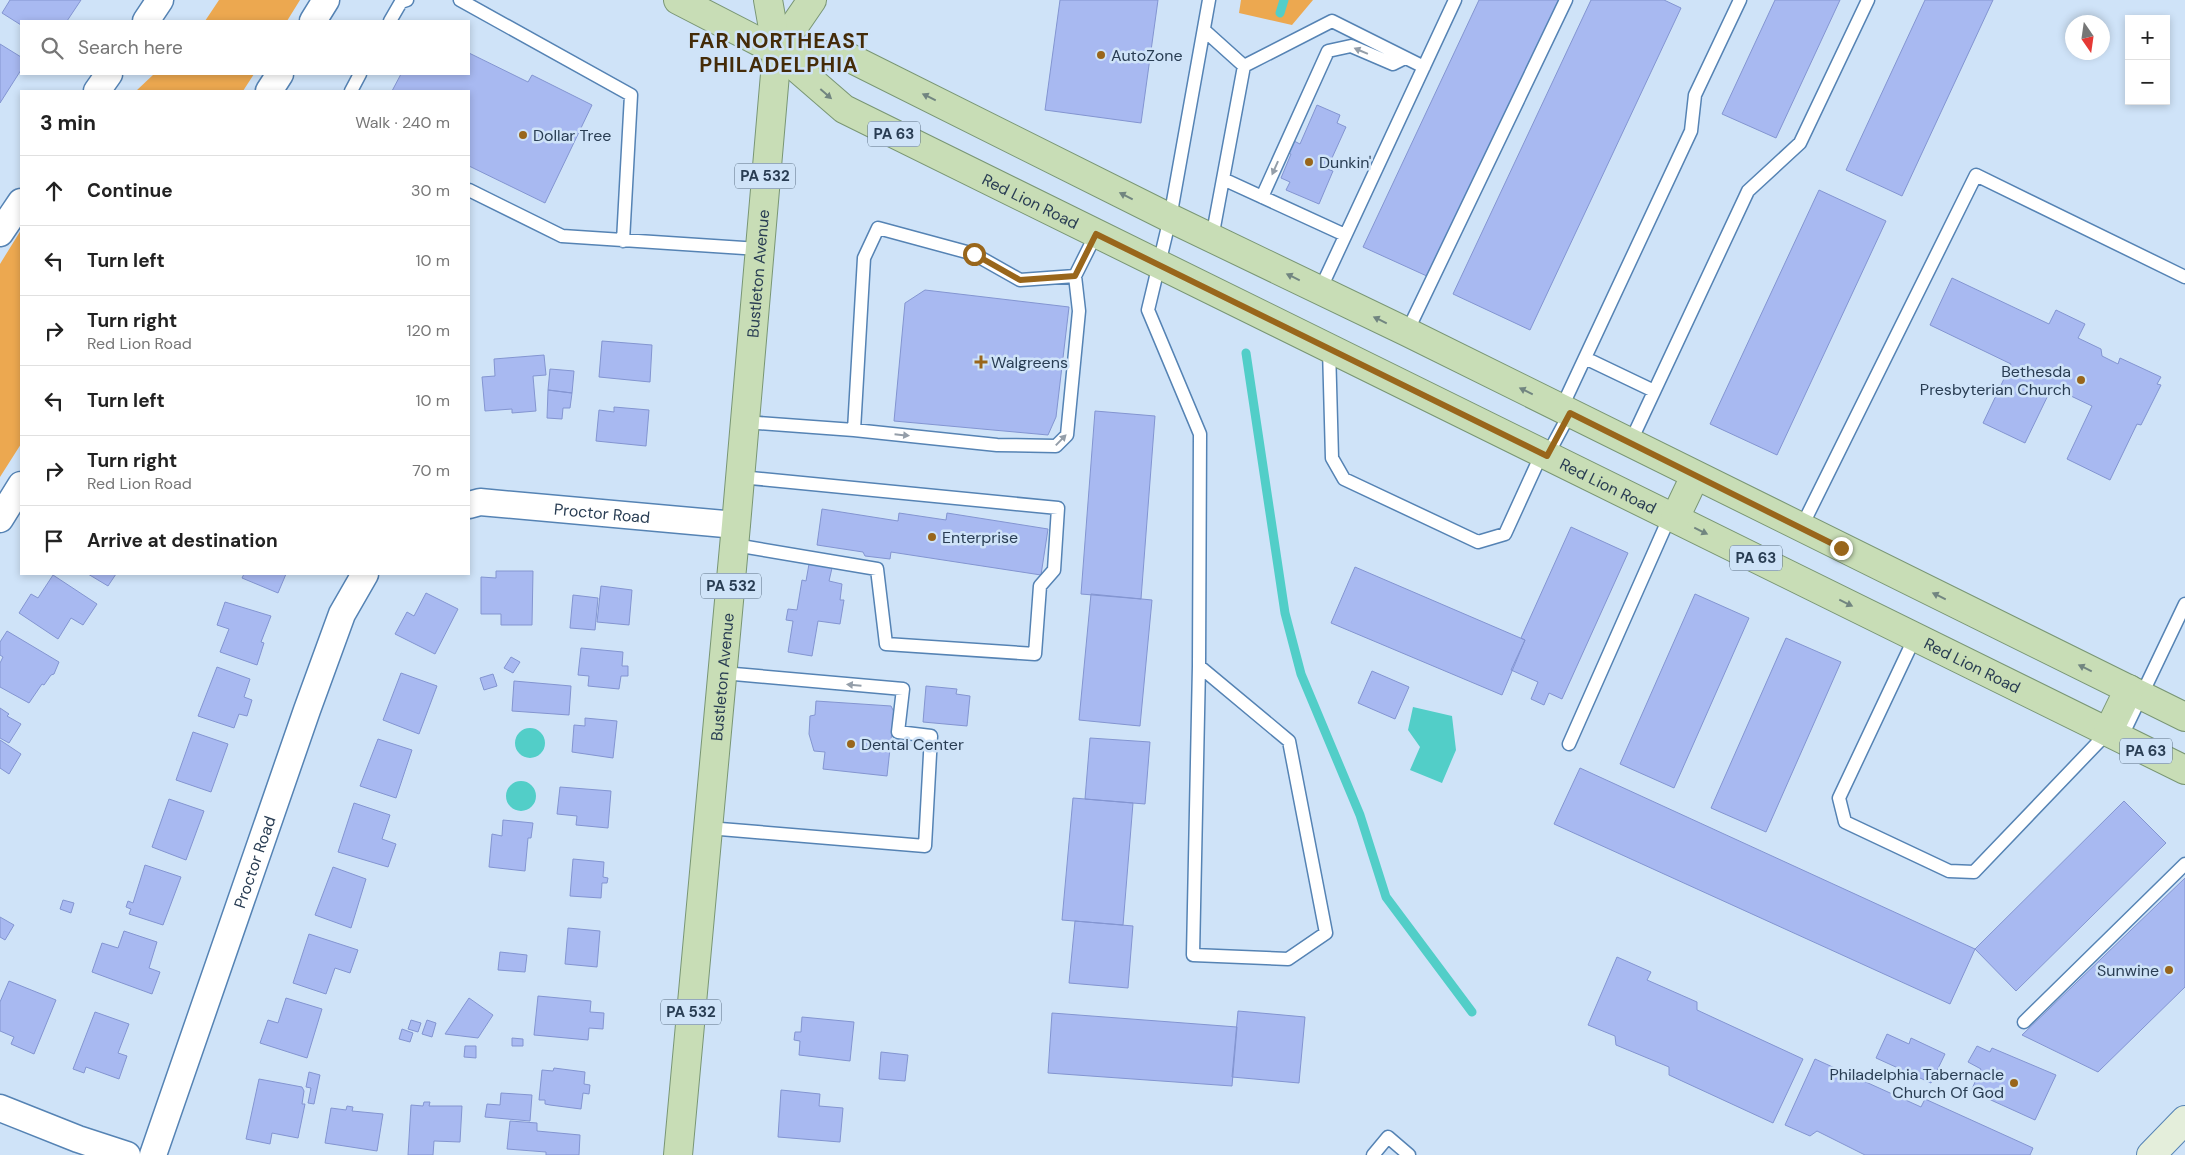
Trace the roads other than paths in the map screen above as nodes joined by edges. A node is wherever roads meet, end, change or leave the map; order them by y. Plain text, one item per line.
1 (160, 0) edge
2 (326, 0) edge
3 (407, 0) edge
4 (460, 0) edge
5 (678, 0) edge
6 (768, 0) edge
7 (812, 0) edge
8 (1209, 0) edge
9 (1455, 0) edge
10 (1566, 0) edge
11 (1740, 0) edge
12 (1868, 0) edge
13 (147, 20) edge
14 (314, 20) edge
15 (391, 20) edge
16 (1204, 30) junction
17 (776, 51) junction
18 (1406, 58) junction
19 (1244, 66) junction
20 (1424, 67) junction
21 (109, 75) edge
22 (279, 75) edge
23 (359, 75) edge
24 (99, 90) edge
25 (270, 90) edge
26 (352, 90) edge
27 (1223, 179) junction
28 (470, 190) edge
29 (1262, 197) junction
30 (20, 203) edge
31 (1170, 218) junction
32 (0, 233) edge
33 (1096, 234) junction
34 (1345, 235) junction
35 (1212, 238) junction
36 (623, 240) junction
37 (759, 250) junction
38 (1159, 264) junction
39 (1075, 276) junction
40 (2185, 277) edge
41 (1320, 290) junction
42 (1407, 332) junction
43 (1329, 348) junction
44 (1585, 358) junction
45 (1654, 391) junction
46 (1565, 411) junction
47 (745, 422) junction
48 (854, 430) junction
49 (1630, 443) junction
50 (1544, 454) junction
51 (1695, 476) junction
52 (740, 477) junction
53 (20, 487) edge
54 (470, 505) edge
55 (1672, 517) junction
56 (0, 519) edge
57 (1801, 528) junction
58 (736, 535) junction
59 (364, 575) edge
60 (2185, 604) edge
61 (1915, 637) junction
62 (1200, 666) junction
63 (723, 673) junction
64 (2135, 692) junction
65 (2185, 717) edge
66 (2114, 735) junction
67 (1569, 744) dead end
68 (2185, 770) edge
69 (708, 828) junction
70 (2185, 864) edge
71 (2024, 1022) dead end
72 (0, 1108) edge
73 (2185, 1120) edge
74 (126, 1155) edge
75 (153, 1155) edge
76 (678, 1155) edge
77 (1373, 1155) edge
78 (1409, 1155) edge
79 (2151, 1155) edge

1 - 13 street
2 - 14 street
3 - 15 lane
4 - 36 lane
5 - 17 main road, Red Lion Road / PA 63
6 - 17 main road, Bustleton Avenue / PA 532
7 - 17 main road
8 - 16 lane
9 - 20 lane
10 - 42 lane
11 - 44 lane
12 - 45 lane
16 - 19 lane
16 - 31 lane
31 -> 17 main road, Red Lion Road / PA 63
17 -> 33 main road, Red Lion Road / PA 63
17 - 37 main road, Bustleton Avenue / PA 532
18 - 19 lane
18 - 20 lane
18 -> 29 lane
19 - 27 lane
20 - 34 lane
21 - 24 street
22 - 25 street
23 - 26 lane
27 - 29 lane
27 - 35 lane
28 - 36 lane
29 - 34 lane
30 - 32 street
31 - 35 main road, Red Lion Road / PA 63
31 - 38 lane
33 - 38 main road, Red Lion Road / PA 63
33 - 39 lane
34 - 41 lane
41 -> 35 main road, Red Lion Road / PA 63
36 - 37 lane
37 - 47 main road, Bustleton Avenue / PA 532
38 - 43 main road, Red Lion Road / PA 63
38 - 62 lane
48 -> 39 lane
39 - 48 lane
40 - 57 lane
42 -> 41 main road, Red Lion Road / PA 63
46 -> 42 main road, Red Lion Road / PA 63
43 - 50 main road, Red Lion Road / PA 63
43 - 50 lane
44 - 45 lane
44 - 46 lane
45 - 49 lane
46 - 49 main road, Red Lion Road / PA 63
46 - 50 lane
47 - 48 lane
47 - 52 main road, Bustleton Avenue / PA 532
49 - 51 main road, Red Lion Road / PA 63
50 - 55 main road, Red Lion Road / PA 63
51 - 55 main road
51 - 57 main road, Red Lion Road / PA 63
52 - 58 main road, Bustleton Avenue / PA 532
52 - 58 lane
53 - 56 street
54 - 58 street, Proctor Road
55 -> 61 main road, Red Lion Road / PA 63
55 - 67 lane
64 -> 57 main road, Red Lion Road / PA 63
58 - 63 main road, Bustleton Avenue / PA 532
59 - 75 street, Proctor Road
60 - 64 lane
61 - 66 main road, Red Lion Road / PA 63
61 - 66 lane
62 - 62 lane
63 - 69 main road, Bustleton Avenue / PA 532
69 -> 63 lane
64 - 65 main road, Red Lion Road / PA 63
64 - 66 main road
66 - 68 main road, Red Lion Road / PA 63
69 - 76 main road, Bustleton Avenue / PA 532
70 - 71 lane
72 - 74 street
73 - 79 main road
77 - 78 lane

